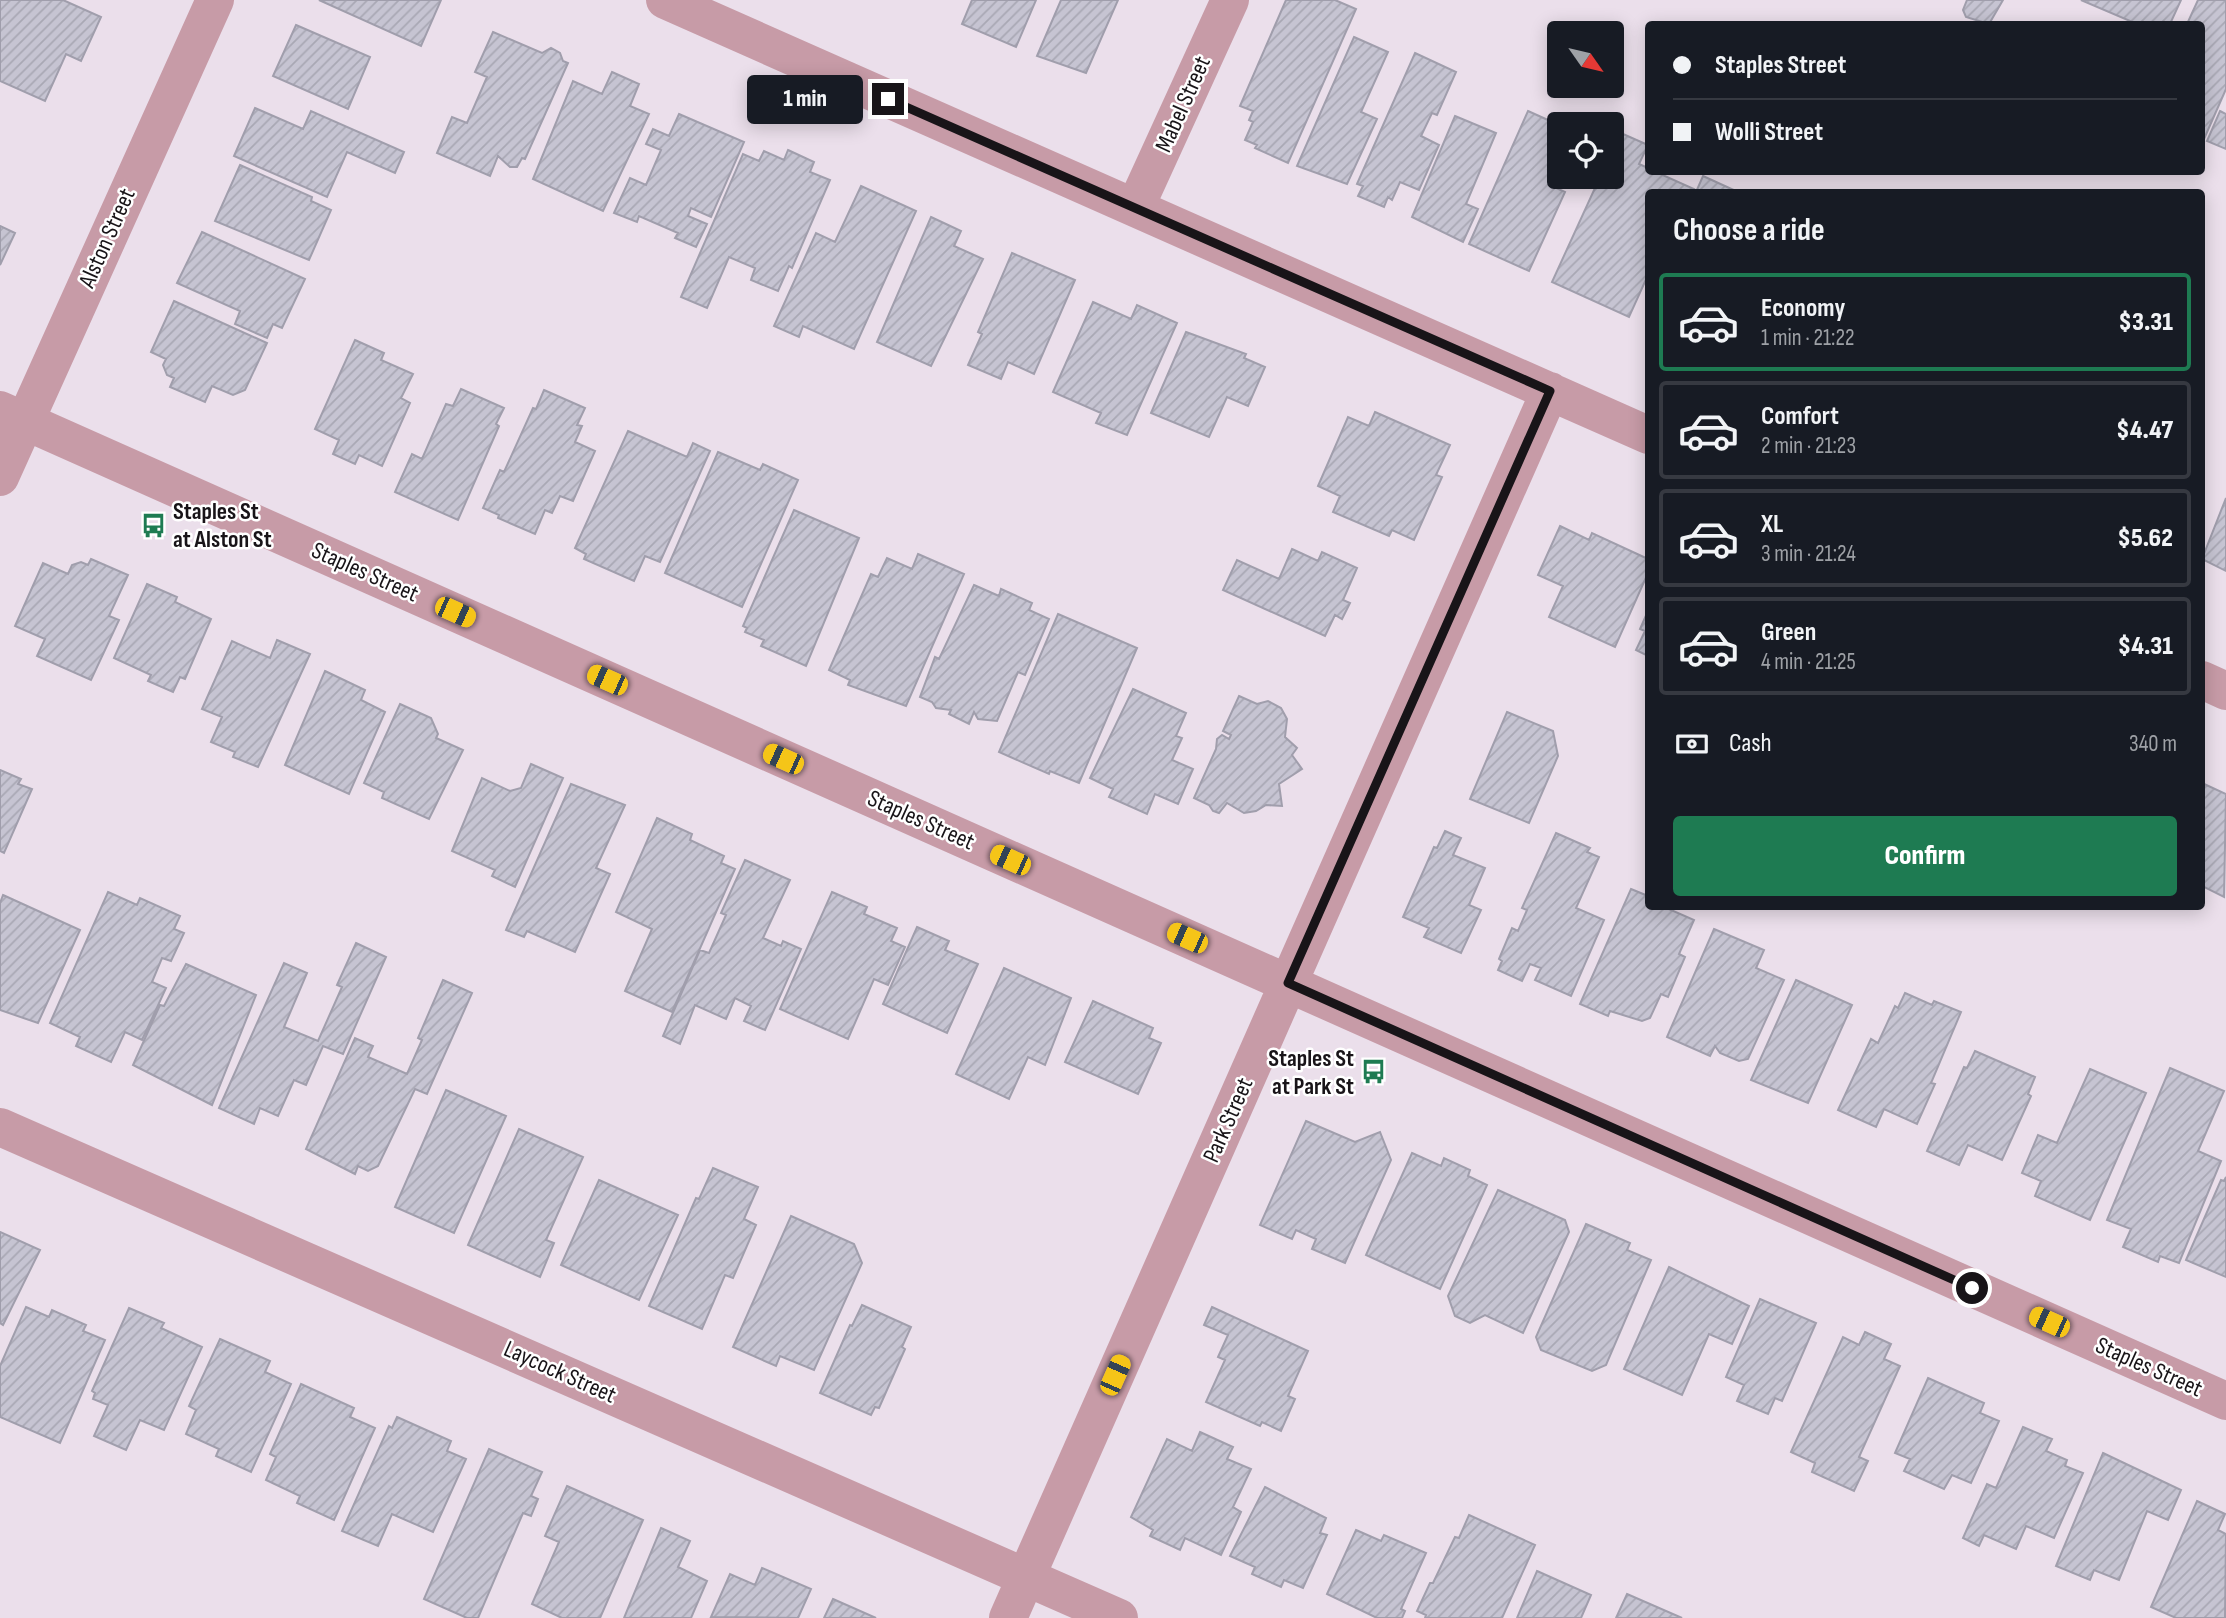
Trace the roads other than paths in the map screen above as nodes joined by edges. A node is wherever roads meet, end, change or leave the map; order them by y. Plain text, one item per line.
1 (215, 0) edge
2 (665, 0) edge
3 (1230, 0) edge
4 (1135, 208) junction
5 (1550, 391) junction
6 (12, 416) edge
7 (1645, 434) edge
8 (0, 477) edge
9 (2205, 681) edge
10 (2226, 691) edge
11 (1288, 983) junction
12 (0, 1126) edge
13 (2226, 1401) edge
14 (1026, 1577) junction
15 (1008, 1618) edge
16 (1119, 1618) edge

1 - 6 street, Alston Street
2 - 4 street
3 - 4 street, Mabel Street
4 - 5 street
5 - 7 street
5 - 11 street, Park Street
6 - 8 street, Alston Street
6 - 11 street, Staples Street
9 - 10 street
11 - 13 street, Staples Street
11 - 14 street, Park Street
12 - 14 street, Laycock Street
14 - 15 street, Park Street
14 - 16 street, Laycock Street

